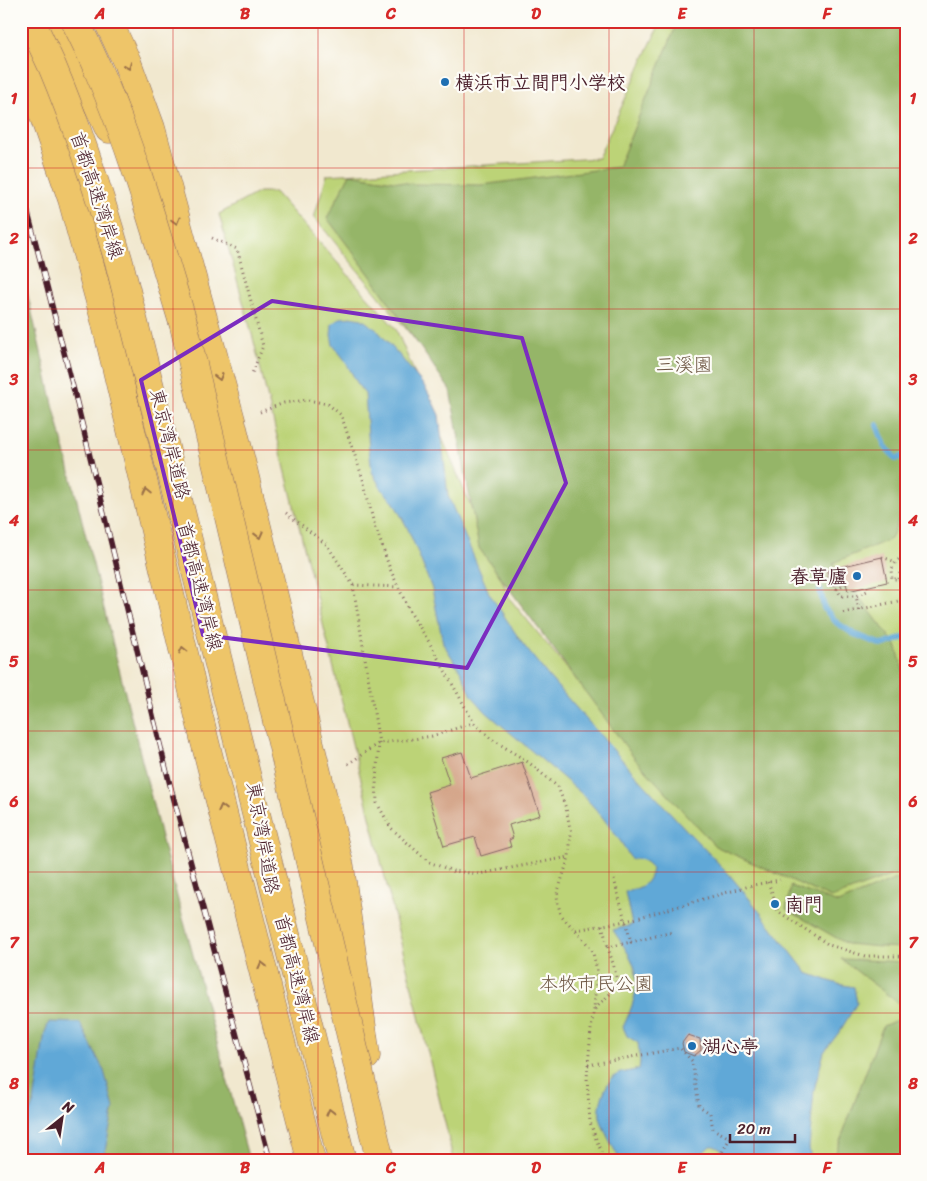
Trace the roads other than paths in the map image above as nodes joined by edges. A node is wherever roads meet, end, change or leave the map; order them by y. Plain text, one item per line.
1 (31, 21) edge
2 (37, 21) edge
3 (60, 21) edge
4 (75, 21) edge
5 (108, 21) edge
6 (21, 60) edge
7 (372, 1100) junction
8 (300, 1114) junction
9 (312, 1160) edge
10 (342, 1160) edge
11 (380, 1160) edge
12 (389, 1160) edge

10 -> 1 highway, 首都高速湾岸線, bridge
2 - 8 highway, 東京湾岸道路, bridge
3 - 7 highway, 東京湾岸道路, bridge
4 - 11 highway, 首都高速湾岸線, bridge
5 -> 7 highway, 東京湾岸道路
8 -> 6 highway, 東京湾岸道路
7 - 12 highway, 東京湾岸道路
8 - 9 highway, 東京湾岸道路

